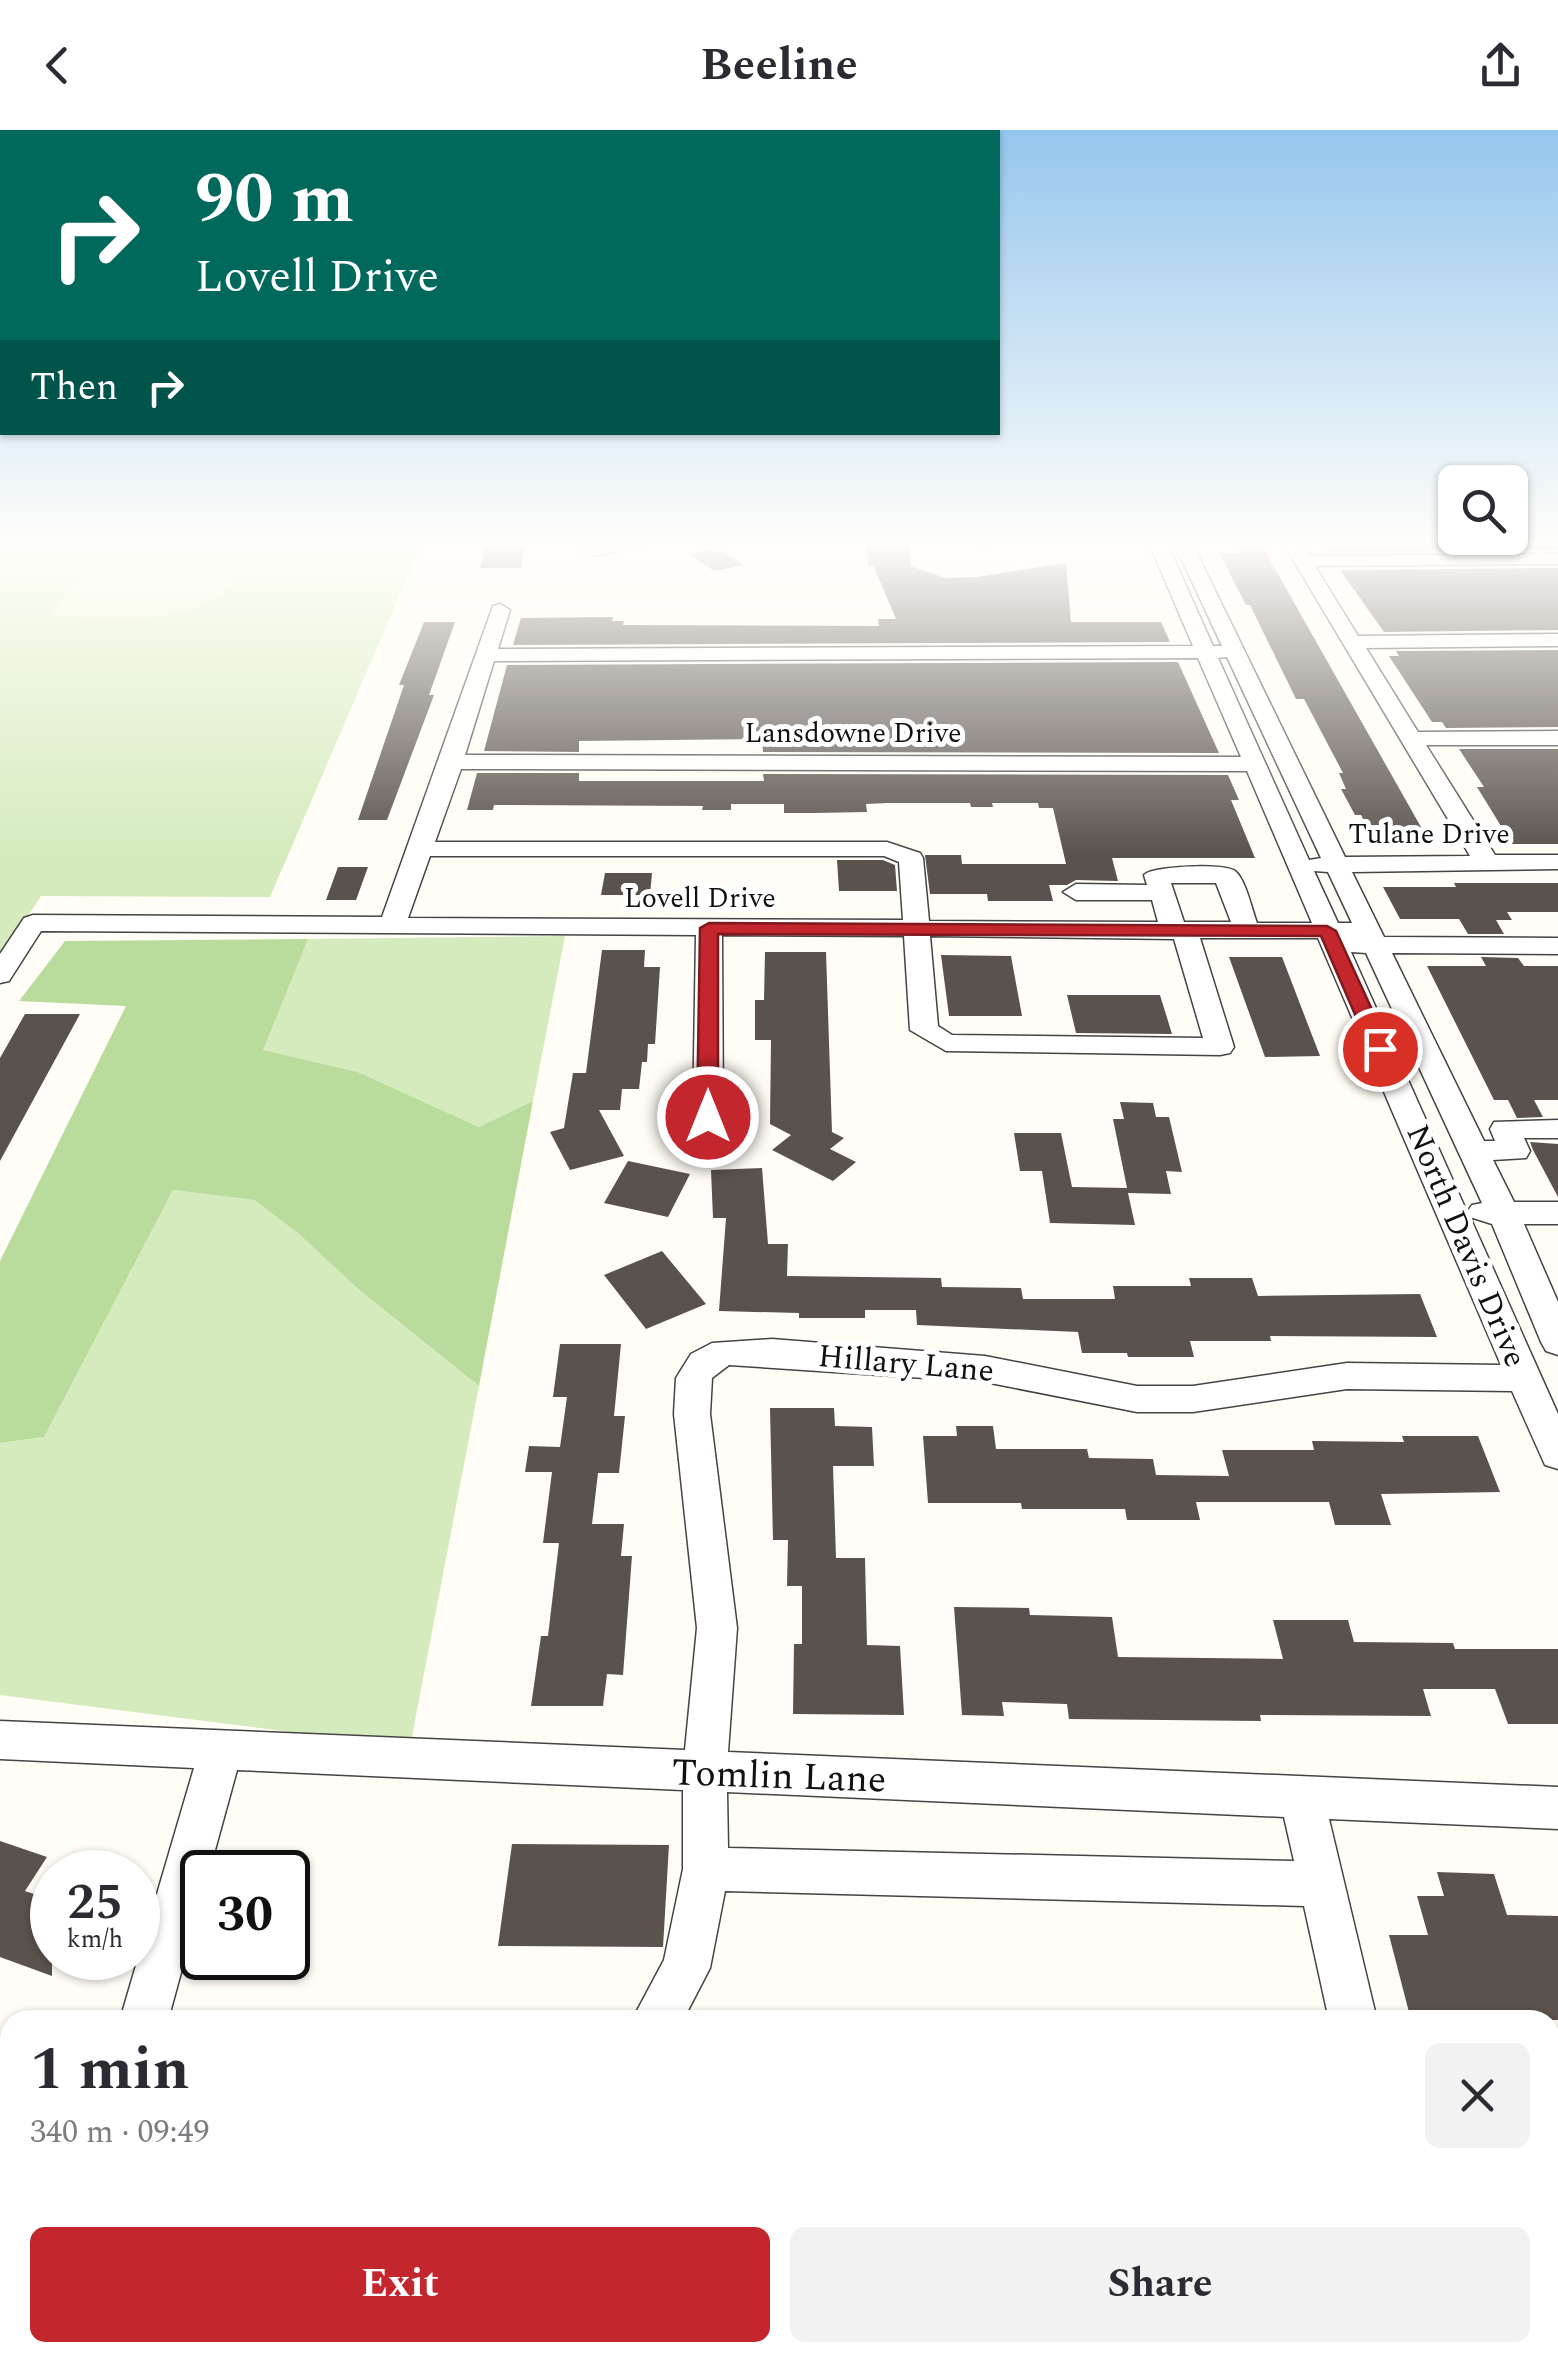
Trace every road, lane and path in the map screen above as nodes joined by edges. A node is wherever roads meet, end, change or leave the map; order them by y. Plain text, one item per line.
1 (488, 647) edge
2 (1203, 647) edge
3 (1232, 647) edge
4 (1355, 647) edge
5 (1205, 652) junction
6 (1234, 652) junction
7 (486, 655) junction
8 (1558, 738) edge
9 (1412, 739) junction
10 (452, 762) junction
11 (1254, 764) junction
12 (420, 849) junction
13 (1558, 862) edge
14 (1487, 863) junction
15 (1334, 864) junction
16 (1300, 865) junction
17 (1076, 892) dead end
18 (1162, 893) junction
19 (392, 926) junction
20 (709, 928) junction
21 (918, 930) junction
22 (1247, 930) junction
23 (1179, 931) junction
24 (1330, 938) junction
25 (1370, 938) junction
26 (1558, 946) edge
27 (0, 975) edge
28 (708, 1117) dead end
29 (1558, 1130) edge
30 (1472, 1150) junction
31 (1454, 1213) junction
32 (1503, 1213) junction
33 (1558, 1213) edge
34 (1558, 1342) edge
35 (1523, 1378) junction
36 (1558, 1455) edge
37 (0, 1740) edge
38 (221, 1751) junction
39 (704, 1774) junction
40 (1302, 1798) junction
41 (1558, 1808) edge
42 (706, 1869) junction
43 (1322, 1884) junction
44 (147, 2010) edge
45 (662, 2010) edge
46 (1351, 2010) edge

1 - 7 street
2 - 5 street, North Davis Drive
3 - 6 street, North Davis Drive
4 - 9 street
5 - 6 street
5 - 7 street
5 - 11 street, North Davis Drive
6 - 15 street, North Davis Drive
7 - 10 street
8 - 9 street
9 - 14 street
10 - 11 street, Lansdowne Drive
10 - 12 street
11 - 16 street, North Davis Drive
12 - 19 street
12 - 21 street
13 - 14 street, Tulane Drive
14 - 15 street, Tulane Drive
15 - 16 street, Tulane Drive
15 - 25 street, North Davis Drive
16 - 24 street, North Davis Drive
17 - 18 street
18 - 22 street
18 - 23 street
19 - 20 street, Lovell Drive
19 - 27 street, Lovell Drive
20 - 21 street, Lovell Drive
20 - 28 street
21 - 23 street, Lovell Drive
21 - 23 street
22 - 23 street, Lovell Drive
22 - 24 street, Lovell Drive
24 - 25 street, Lovell Drive
24 - 31 street, North Davis Drive
25 - 26 street, Lovell Drive
25 - 30 street, North Davis Drive
29 - 30 street
30 - 32 street, North Davis Drive
31 - 32 street
31 - 35 street, North Davis Drive
32 - 33 street
32 - 34 street, North Davis Drive
35 - 36 street, North Davis Drive
35 - 39 street, Hillary Lane
37 - 38 street, Tomlin Lane
38 - 39 street, Tomlin Lane
38 - 44 street
39 - 40 street, Tomlin Lane
39 - 42 street, Hillary Lane
40 - 41 street, Tomlin Lane
40 - 43 street
42 - 43 street
42 - 45 street, Hillary Lane
43 - 46 street

